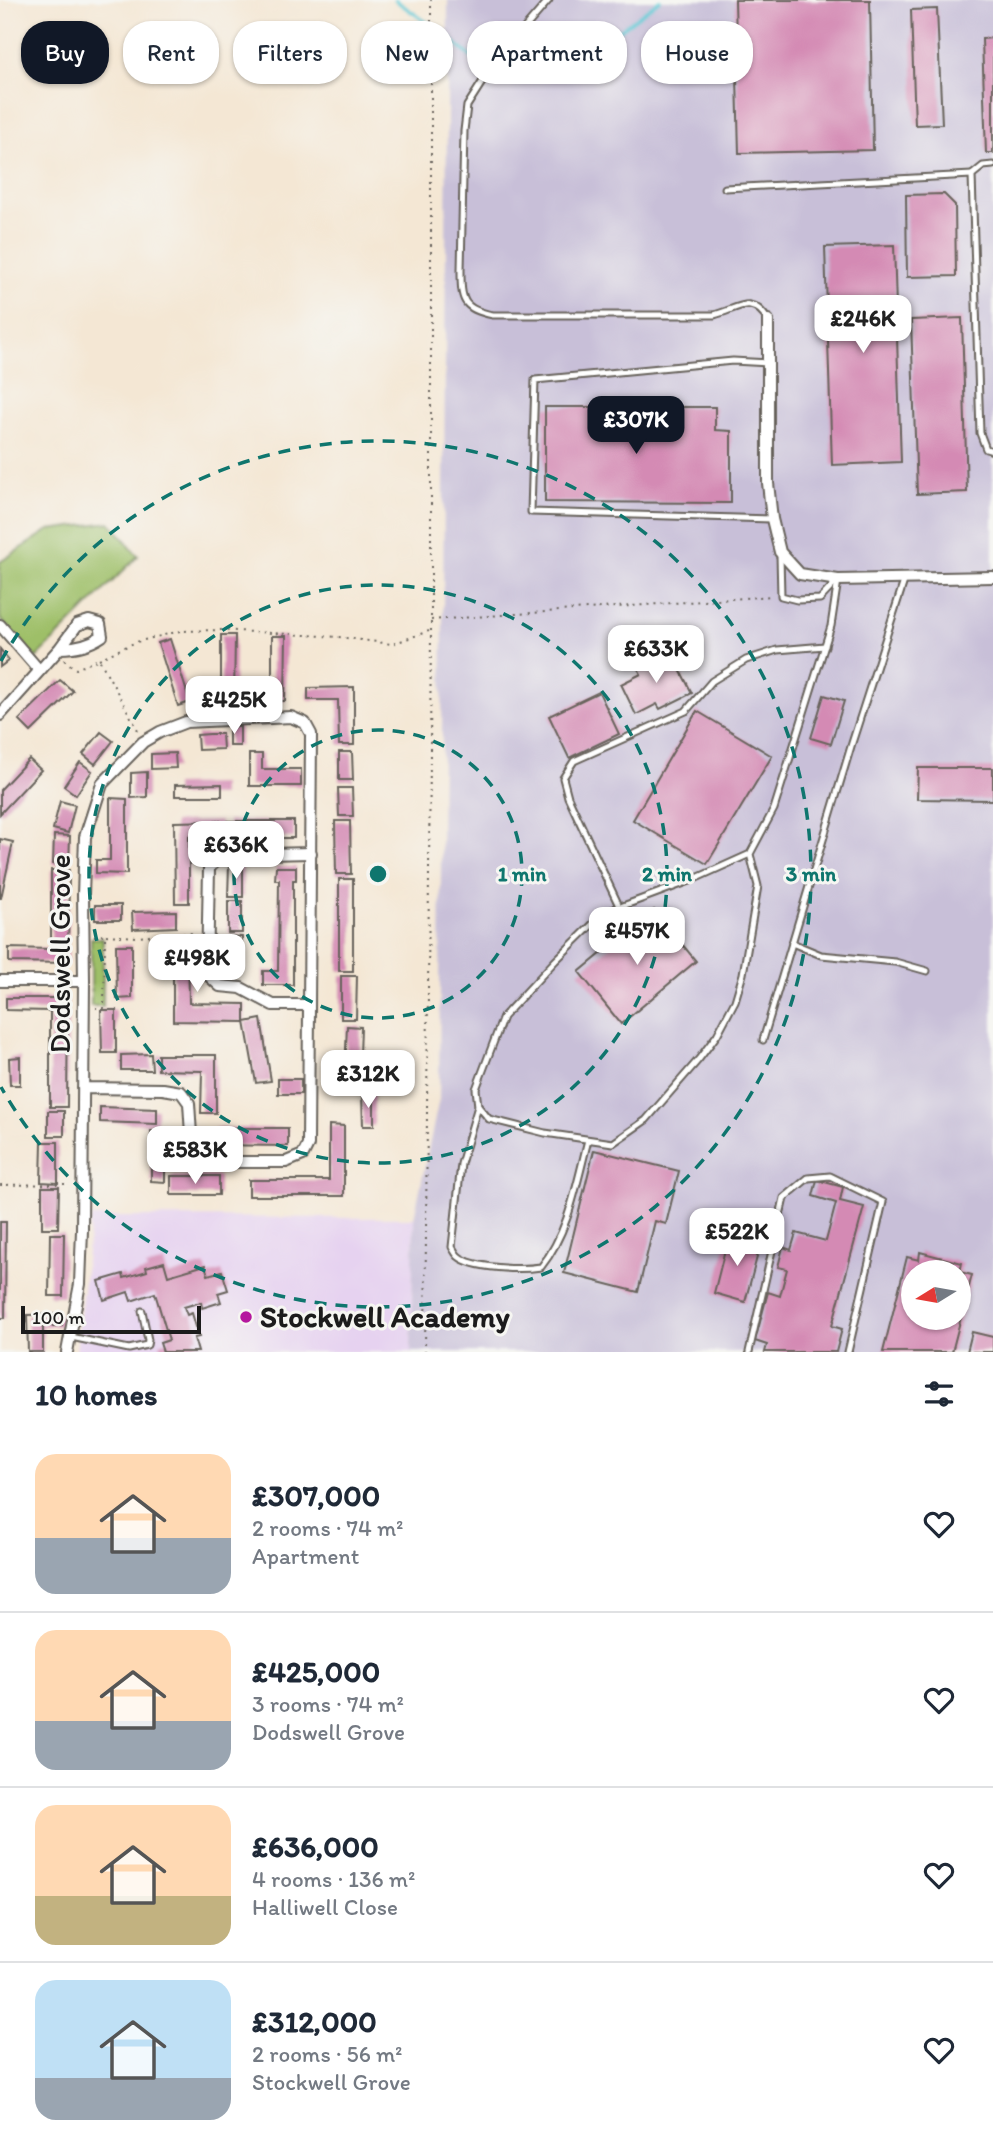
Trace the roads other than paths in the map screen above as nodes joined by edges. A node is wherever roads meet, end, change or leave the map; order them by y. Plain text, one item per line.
1 (549, 0) edge
2 (993, 164) edge
3 (972, 175) junction
4 (725, 188) dead end
5 (768, 320) joint
6 (768, 363) junction
7 (993, 451) edge
8 (772, 519) junction
9 (780, 552) junction
10 (993, 577) edge
11 (905, 578) junction
12 (838, 580) junction
13 (0, 625) edge
14 (825, 646) junction
15 (58, 651) road end
16 (39, 670) junction
17 (0, 715) edge
18 (311, 853) junction
19 (750, 855) junction
20 (620, 908) junction
21 (792, 943) junction
22 (926, 971) dead end
23 (0, 981) edge
24 (85, 981) junction
25 (309, 1005) junction
26 (763, 1040) dead end
27 (83, 1088) junction
28 (478, 1106) junction
29 (588, 1140) junction
30 (142, 1311) dead end
31 (70, 1337) junction
32 (67, 1352) edge
33 (748, 1352) edge
34 (848, 1352) edge

1 - 5 lane
2 - 3 lane
3 - 4 lane
3 - 7 lane
5 - 6 street
6 - 8 street
6 - 8 lane
8 - 9 street
9 - 12 street
9 - 12 lane
10 - 11 street
11 - 12 street
11 - 21 lane
12 - 14 lane
13 - 16 street
14 - 19 lane
14 - 20 lane
15 - 16 street
16 - 17 street
18 - 24 street, Dodswell Grove
18 - 25 street
18 - 25 street
19 - 20 lane
19 - 29 lane
20 - 28 lane
21 - 22 lane
21 - 26 lane
23 - 24 street
24 - 27 street, Dodswell Grove
25 - 27 street
27 - 31 street, Dodswell Grove
28 - 29 lane
28 - 29 lane
30 - 31 lane
31 - 32 street, Dodswell Grove
33 - 34 lane

